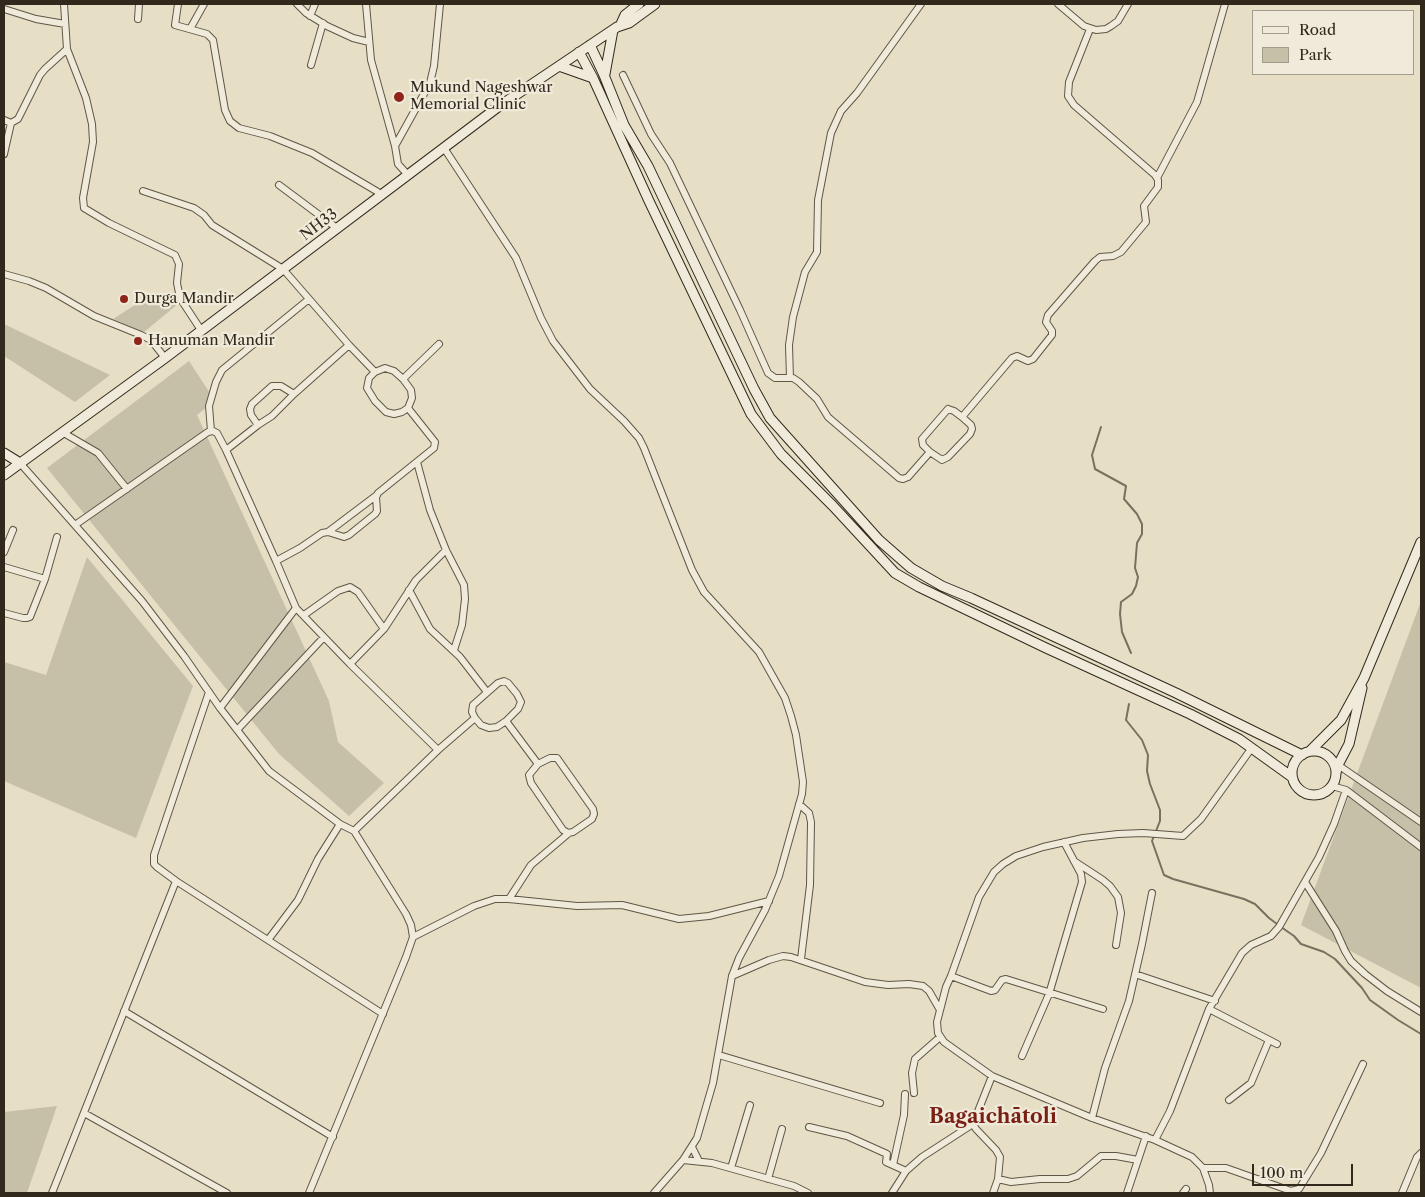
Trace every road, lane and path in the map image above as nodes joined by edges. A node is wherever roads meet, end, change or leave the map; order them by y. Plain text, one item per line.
1 (64, 4) edge
2 (139, 4) edge
3 (178, 4) edge
4 (204, 4) edge
5 (296, 4) edge
6 (315, 4) edge
7 (366, 4) edge
8 (440, 4) edge
9 (639, 4) edge
10 (655, 4) edge
11 (921, 4) edge
12 (1058, 4) edge
13 (1128, 4) edge
14 (1225, 4) edge
15 (4, 9) edge
16 (310, 16) junction
17 (138, 19) dead end
18 (65, 24) junction
19 (322, 24) junction
20 (616, 28) junction
21 (190, 29) junction
22 (1090, 29) junction
23 (369, 42) junction
24 (590, 45) junction
25 (67, 49) junction
26 (579, 52) junction
27 (311, 65) dead end
28 (559, 66) junction
29 (623, 75) dead end
30 (604, 76) junction
31 (593, 78) junction
32 (4, 120) edge
33 (11, 123) junction
34 (395, 146) junction
35 (444, 148) junction
36 (4, 154) edge
37 (408, 175) junction
38 (1157, 178) junction
39 (279, 185) dead end
40 (143, 191) dead end
41 (383, 195) junction
42 (338, 228) junction
43 (283, 269) junction
44 (4, 274) edge
45 (309, 299) junction
46 (201, 330) junction
47 (439, 344) dead end
48 (350, 345) junction
49 (165, 358) junction
50 (375, 372) junction
51 (790, 378) junction
52 (404, 379) junction
53 (294, 394) junction
54 (408, 408) junction
55 (962, 417) junction
56 (258, 425) junction
57 (211, 431) junction
58 (62, 432) junction
59 (226, 450) junction
60 (930, 452) junction
61 (4, 453) edge
62 (417, 462) junction
63 (20, 463) junction
64 (4, 476) edge
65 (127, 489) junction
66 (377, 495) junction
67 (75, 525) junction
68 (13, 530) dead end
69 (328, 532) junction
70 (57, 537) dead end
71 (1421, 542) edge
72 (446, 550) junction
73 (4, 552) edge
74 (276, 561) junction
75 (4, 567) edge
76 (45, 579) junction
77 (409, 590) junction
78 (296, 608) junction
79 (4, 613) edge
80 (304, 615) junction
81 (384, 629) junction
82 (324, 637) junction
83 (454, 650) junction
84 (350, 664) junction
85 (1364, 678) junction
86 (209, 692) junction
87 (487, 692) junction
88 (220, 708) junction
89 (475, 718) junction
90 (506, 721) junction
91 (237, 730) junction
92 (1252, 749) junction
93 (438, 750) junction
94 (1306, 753) junction
95 (538, 764) junction
96 (1338, 765) junction
97 (1292, 777) junction
98 (1334, 782) junction
99 (1346, 790) junction
100 (799, 804) junction
101 (1421, 822) edge
102 (340, 824) junction
103 (354, 831) junction
104 (569, 833) junction
105 (1064, 842) junction
106 (1421, 847) edge
107 (1073, 860) junction
108 (176, 881) junction
109 (1305, 882) junction
110 (1152, 893) dead end
111 (509, 899) junction
112 (769, 901) junction
113 (413, 937) junction
114 (268, 940) junction
115 (1116, 946) dead end
116 (801, 959) junction
117 (1135, 974) junction
118 (732, 976) junction
119 (951, 976) junction
120 (1049, 994) junction
121 (1215, 1001) junction
122 (1103, 1009) dead end
123 (1209, 1009) junction
124 (940, 1010) junction
125 (124, 1011) junction
126 (1421, 1012) edge
127 (383, 1014) junction
128 (940, 1037) junction
129 (1269, 1040) junction
130 (1277, 1044) dead end
131 (719, 1055) junction
132 (1022, 1056) dead end
133 (1364, 1064) dead end
134 (992, 1076) junction
135 (914, 1093) dead end
136 (905, 1094) dead end
137 (1229, 1100) dead end
138 (880, 1103) dead end
139 (750, 1105) dead end
140 (84, 1113) junction
141 (1092, 1118) junction
142 (973, 1124) junction
143 (809, 1127) dead end
144 (782, 1129) dead end
145 (1146, 1136) junction
146 (333, 1137) junction
147 (1155, 1140) junction
148 (692, 1147) junction
149 (1421, 1153) edge
150 (683, 1160) junction
151 (1138, 1160) junction
152 (700, 1161) junction
153 (893, 1165) junction
154 (731, 1168) junction
155 (1203, 1168) junction
156 (906, 1171) junction
157 (768, 1179) junction
158 (998, 1179) junction
159 (801, 1191) edge
160 (52, 1193) edge
161 (227, 1193) edge
162 (310, 1193) edge
163 (654, 1193) edge
164 (808, 1193) edge
165 (892, 1193) edge
166 (993, 1193) edge
167 (1127, 1193) edge
168 (1210, 1193) edge
169 (1402, 1193) edge

1 - 18 street
2 - 17 street
3 - 21 street
4 - 21 street
5 - 16 street
6 - 16 street
7 - 23 street
8 - 34 street
9 - 20 main road
10 - 20 main road, NH33
11 - 51 street
12 - 22 street
13 - 22 street
14 - 38 street
15 - 18 street
16 - 19 street
18 - 25 street
19 - 23 street
19 - 27 street
20 - 24 main road, NH33
20 - 30 main road
21 - 41 street
22 - 38 street
23 - 34 street
24 - 26 main road, NH33
24 - 30 main road
25 - 33 street
25 - 46 street
26 - 28 main road, NH33
26 - 31 main road
28 - 31 main road
28 - 35 main road, NH33
29 - 51 street
30 - 94 main road
31 - 92 main road
32 - 33 street
33 - 36 street
34 - 37 street
35 - 37 main road, NH33
35 - 100 street
37 - 41 main road, NH33
38 - 55 street
39 - 42 street
40 - 43 street
41 - 42 main road, NH33
42 - 43 main road, NH33
43 - 45 street
43 - 46 main road, NH33
44 - 49 street
45 - 48 street
45 - 57 street
46 - 49 main road, NH33
47 - 52 street
48 - 50 street
48 - 53 street
49 - 58 main road, NH33
50 - 52 street
50 - 54 street
51 - 60 street
52 - 54 street
53 - 56 street
53 - 56 street
54 - 62 street
55 - 60 street
55 - 60 street
56 - 59 street
57 - 59 street
57 - 65 street
58 - 63 main road, NH33
58 - 65 street
59 - 74 street
61 - 63 main road
62 - 66 street
62 - 72 street
63 - 64 main road, NH33
63 - 67 street
65 - 67 street
66 - 69 street
66 - 69 street
67 - 86 street
68 - 73 street
69 - 74 street
70 - 76 street
71 - 85 main road
72 - 77 street
72 - 83 street
74 - 78 street
75 - 76 street
76 - 79 street
77 - 81 street
77 - 83 street
78 - 80 street
78 - 88 street
80 - 81 street
80 - 82 street
81 - 84 street
82 - 84 street
82 - 91 street
83 - 87 street
84 - 93 street
85 - 94 main road
85 - 96 main road
86 - 88 street
86 - 108 street
87 - 89 street
87 - 90 street
88 - 91 street
89 - 90 street
89 - 93 street
90 - 95 street
91 - 102 street
92 - 97 main road
92 - 105 street
93 - 103 street
94 - 97 main road
94 - 98 main road
95 - 104 street
95 - 104 street
96 - 98 main road
96 - 101 street
97 - 98 main road
98 - 99 street
99 - 106 street
99 - 109 street
100 - 112 street
100 - 116 street
102 - 103 street
102 - 114 street
103 - 113 street
104 - 111 street
105 - 107 street
105 - 119 street
107 - 115 street
107 - 120 street
108 - 114 street
108 - 125 street
109 - 121 street
109 - 126 street
110 - 117 street
111 - 112 street
111 - 113 street
112 - 118 street
113 - 127 street
114 - 127 street
116 - 118 street
116 - 124 street
117 - 121 street
117 - 141 street
118 - 131 street
119 - 120 street
119 - 124 street
120 - 122 street
120 - 132 street
121 - 123 street
123 - 129 street
123 - 147 street
124 - 128 street
125 - 140 street
125 - 146 street
127 - 146 street
128 - 134 street
128 - 135 street
129 - 130 street
129 - 137 street
131 - 138 street
131 - 148 street
133 - 155 street
134 - 141 street
134 - 142 street
136 - 153 street
139 - 154 street
140 - 160 street
140 - 161 street
141 - 145 street
142 - 156 street
142 - 158 street
143 - 153 street
144 - 157 street
145 - 147 street
145 - 151 street
146 - 162 street
147 - 155 street
148 - 150 street
148 - 152 street
149 - 169 street
150 - 152 street
150 - 163 street
151 - 158 street
151 - 167 street
152 - 154 street
153 - 156 street
154 - 157 street
155 - 168 street
156 - 165 street
157 - 159 street
158 - 166 street
159 - 164 street

